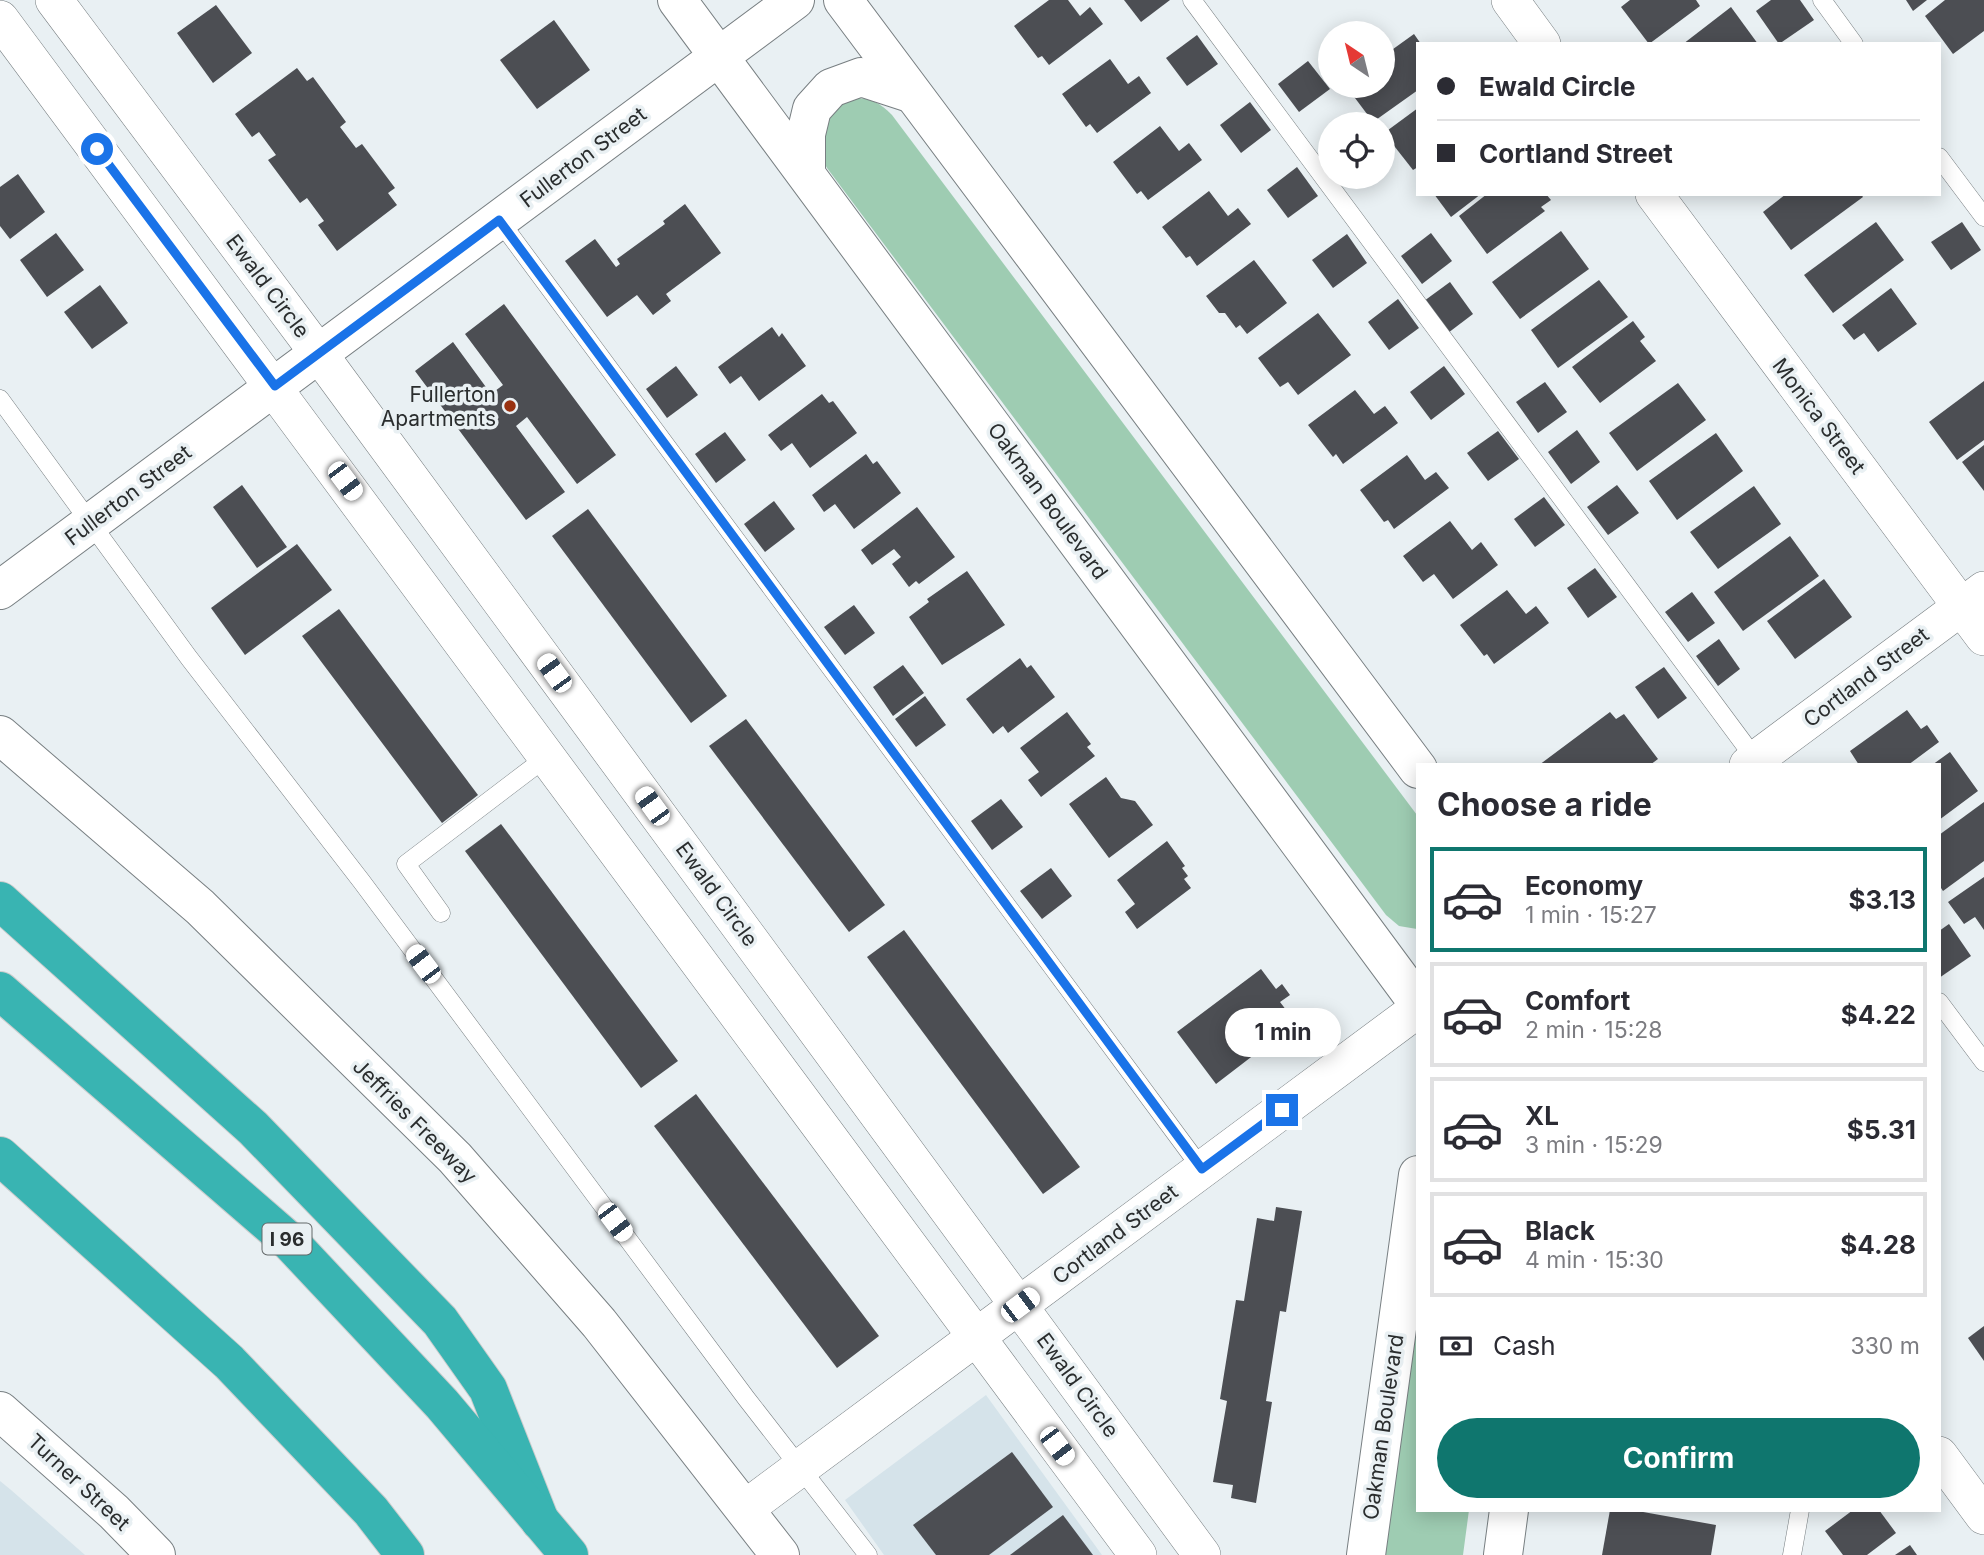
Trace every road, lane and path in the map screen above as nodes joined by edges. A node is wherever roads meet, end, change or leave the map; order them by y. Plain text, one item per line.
1 (54, 0) edge
2 (677, 0) edge
3 (795, 0) edge
4 (843, 0) edge
5 (1192, 0) edge
6 (1510, 0) edge
7 (1822, 0) edge
8 (0, 19) edge
9 (1541, 42) edge
10 (1853, 42) edge
11 (719, 57) junction
12 (910, 93) junction
13 (1941, 160) edge
14 (806, 172) junction
15 (1656, 196) edge
16 (1984, 217) edge
17 (499, 220) junction
18 (319, 354) junction
19 (275, 386) junction
20 (0, 399) edge
21 (91, 522) junction
22 (0, 590) edge
23 (1973, 598) edge
24 (1984, 637) edge
25 (0, 735) edge
26 (548, 757) junction
27 (1754, 763) edge
28 (1416, 766) edge
29 (0, 901) edge
30 (441, 913) dead end
31 (0, 991) edge
32 (1416, 1000) edge
33 (1941, 1005) edge
34 (1416, 1010) edge
35 (1984, 1062) edge
36 (0, 1156) edge
37 (1202, 1169) junction
38 (1416, 1190) edge
39 (1020, 1305) junction
40 (976, 1337) junction
41 (0, 1411) edge
42 (1941, 1458) edge
43 (802, 1467) junction
44 (746, 1508) junction
45 (1509, 1512) edge
46 (1800, 1512) edge
47 (1984, 1516) edge
48 (540, 1521) junction
49 (156, 1555) edge
50 (405, 1555) edge
51 (569, 1555) edge
52 (780, 1555) edge
53 (869, 1555) edge
54 (1138, 1555) edge
55 (1202, 1555) edge
56 (1366, 1555) edge
57 (1503, 1555) edge
58 (1792, 1555) edge

1 - 18 street, Ewald Circle
2 - 11 street, Oakman Boulevard
3 - 11 street, Fullerton Street
4 - 12 street
5 - 27 lane
6 - 9 street
7 - 10 lane
8 - 19 street
11 - 14 street, Oakman Boulevard
11 - 17 street, Fullerton Street
12 - 14 street
12 - 28 street
13 - 16 lane
14 - 32 street, Oakman Boulevard
15 - 23 street, Monica Street
17 - 18 street, Fullerton Street
17 - 37 lane
18 - 19 street, Fullerton Street
18 - 39 street, Ewald Circle
19 - 21 street, Fullerton Street
19 - 26 street
20 - 21 lane
21 - 22 street, Fullerton Street
21 - 43 lane
23 - 24 street, Monica Street
23 - 27 street, Cortland Street
25 - 44 street, Jeffries Freeway
26 - 30 lane
26 - 40 street
29 - 48 highway
31 - 48 highway, I 96
33 - 35 lane
34 - 37 street, Cortland Street
36 - 50 highway
37 - 39 street, Cortland Street
38 - 56 street, Oakman Boulevard
39 - 40 street, Cortland Street
39 - 55 street, Ewald Circle
40 - 43 street, Cortland Street
40 - 54 street
41 - 49 street, Turner Street
42 - 47 street
43 - 44 street, Cortland Street
43 - 53 lane
44 - 52 street, Jeffries Freeway
45 - 57 street
46 - 58 lane
48 - 51 highway, I 96

